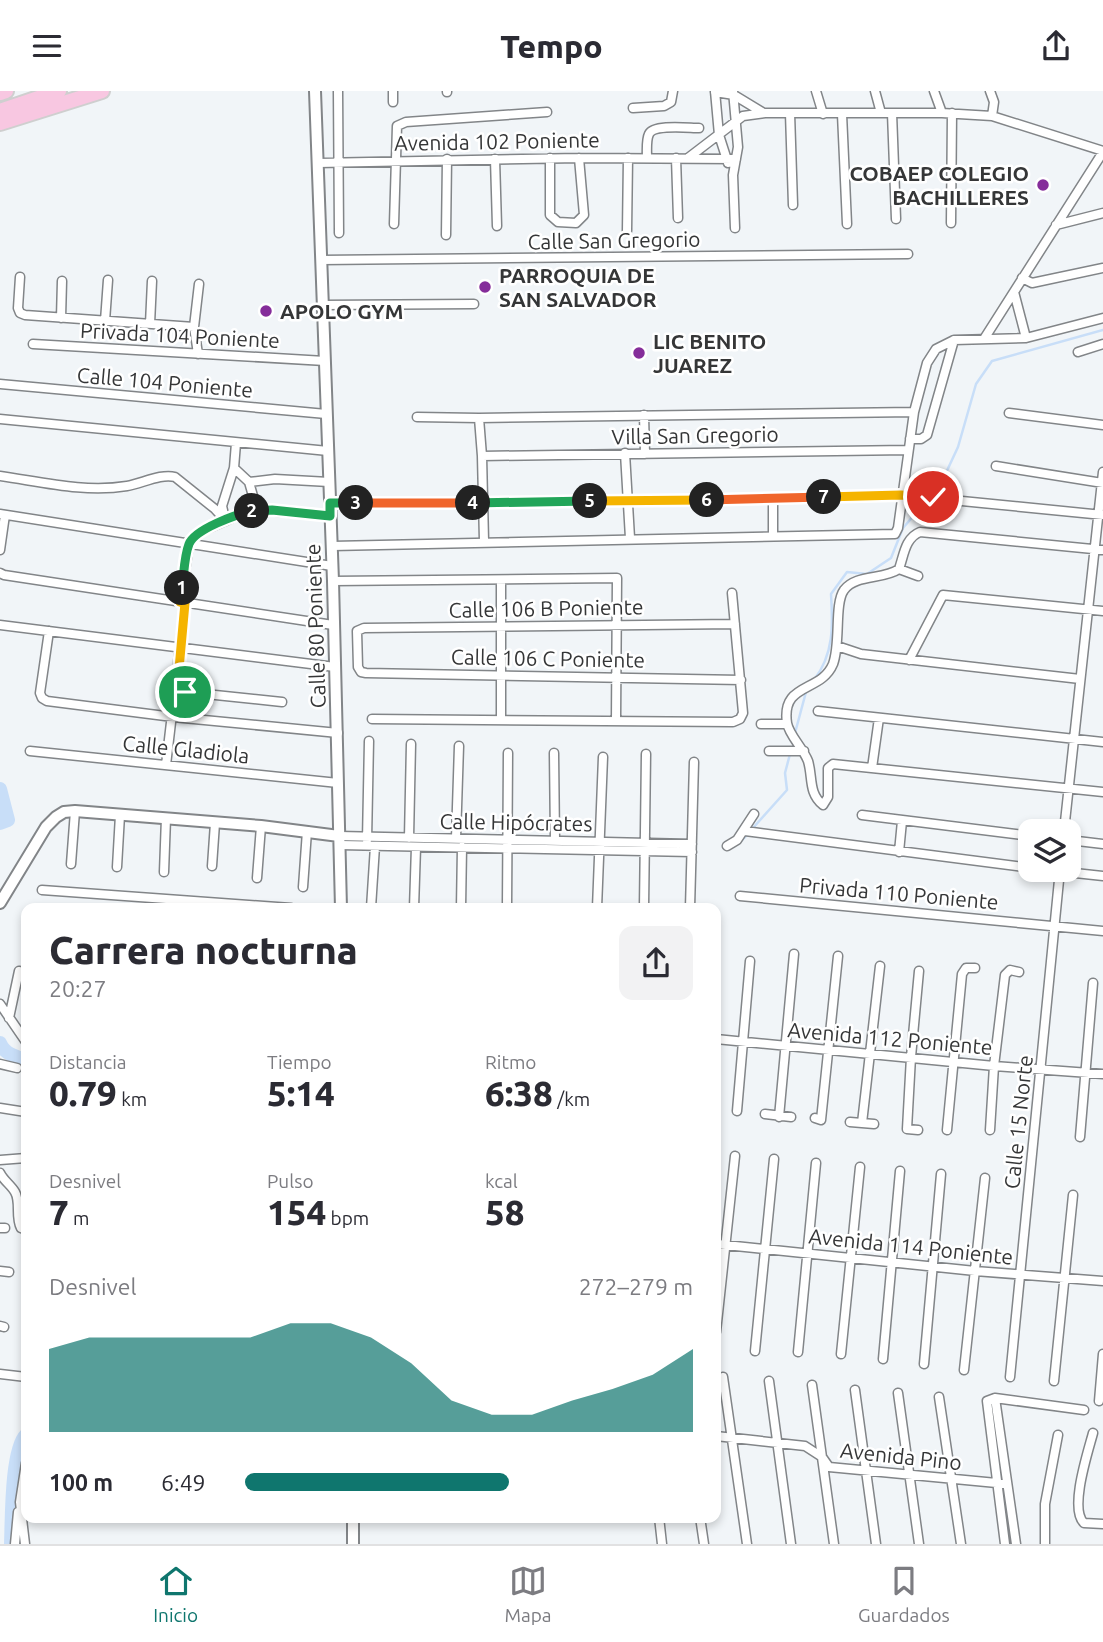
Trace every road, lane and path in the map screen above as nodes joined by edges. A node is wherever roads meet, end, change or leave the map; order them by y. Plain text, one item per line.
1 (6, 91) edge
2 (30, 91) edge
3 (58, 91) edge
4 (86, 91) edge
5 (102, 91) edge
6 (315, 91) edge
7 (338, 91) edge
8 (393, 91) edge
9 (674, 91) edge
10 (816, 91) edge
11 (875, 91) edge
12 (934, 91) edge
13 (990, 91) edge
14 (715, 92) edge
15 (0, 93) edge
16 (734, 93) edge
17 (0, 101) edge
18 (393, 102) dead end
19 (633, 108) dead end
20 (0, 111) edge
21 (547, 112) dead end
22 (765, 113) junction
23 (790, 113) junction
24 (881, 113) junction
25 (892, 113) junction
26 (942, 113) junction
27 (952, 113) junction
28 (823, 114) junction
29 (842, 114) junction
30 (992, 116) junction
31 (0, 122) edge
32 (734, 123) junction
33 (699, 128) dead end
34 (719, 135) junction
35 (1103, 152) edge
36 (628, 157) junction
37 (550, 158) junction
38 (579, 158) junction
39 (647, 158) junction
40 (676, 158) junction
41 (688, 158) junction
42 (447, 159) junction
43 (495, 159) junction
44 (395, 160) junction
45 (732, 160) junction
46 (339, 161) junction
47 (318, 163) junction
48 (793, 205) dead end
49 (1103, 213) edge
50 (678, 218) dead end
51 (896, 219) dead end
52 (951, 223) dead end
53 (394, 224) dead end
54 (847, 224) dead end
55 (1056, 225) junction
56 (497, 226) dead end
57 (735, 228) dead end
58 (627, 231) dead end
59 (339, 233) dead end
60 (446, 235) dead end
61 (908, 254) dead end
62 (321, 260) junction
63 (1103, 268) edge
64 (20, 277) dead end
65 (1022, 278) junction
66 (108, 280) dead end
67 (62, 281) dead end
68 (152, 281) dead end
69 (199, 284) dead end
70 (1014, 292) junction
71 (474, 304) dead end
72 (322, 305) junction
73 (61, 318) junction
74 (1103, 318) edge
75 (105, 321) junction
76 (150, 324) junction
77 (194, 327) junction
78 (1026, 338) junction
79 (984, 339) junction
80 (954, 340) junction
81 (33, 344) dead end
82 (1103, 344) edge
83 (1078, 352) dead end
84 (198, 354) junction
85 (325, 361) junction
86 (0, 384) edge
87 (914, 412) junction
88 (1009, 413) dead end
89 (326, 414) junction
90 (644, 415) junction
91 (416, 417) dead end
92 (479, 418) junction
93 (0, 419) edge
94 (1103, 425) edge
95 (909, 439) junction
96 (236, 443) junction
97 (908, 450) junction
98 (328, 451) junction
99 (625, 453) junction
100 (645, 454) junction
101 (482, 456) junction
102 (996, 466) dead end
103 (234, 468) junction
104 (1103, 472) edge
105 (1, 475) edge
106 (249, 482) junction
107 (329, 482) junction
108 (1102, 483) edge
109 (901, 495) junction
110 (773, 499) junction
111 (627, 501) junction
112 (330, 503) junction
113 (483, 503) junction
114 (257, 510) junction
115 (3, 514) edge
116 (1101, 515) edge
117 (330, 516) junction
118 (226, 521) junction
119 (773, 535) junction
120 (630, 538) junction
121 (484, 541) junction
122 (189, 545) junction
123 (332, 546) junction
124 (0, 550) edge
125 (1099, 550) edge
126 (332, 566) junction
127 (899, 569) junction
128 (0, 573) edge
129 (918, 576) dead end
130 (500, 580) junction
131 (333, 581) junction
132 (732, 593) dead end
133 (183, 602) junction
134 (1089, 609) junction
135 (1103, 611) edge
136 (616, 624) junction
137 (736, 624) junction
138 (0, 625) edge
139 (333, 625) junction
140 (502, 625) junction
141 (48, 631) junction
142 (837, 646) junction
143 (180, 647) junction
144 (909, 660) junction
145 (335, 667) junction
146 (358, 667) joint
147 (502, 674) junction
148 (615, 677) junction
149 (1080, 679) junction
150 (740, 680) junction
151 (177, 691) junction
152 (282, 702) dead end
153 (818, 711) dead end
154 (173, 717) junction
155 (879, 718) junction
156 (372, 719) dead end
157 (501, 719) junction
158 (616, 720) junction
159 (761, 724) dead end
160 (787, 724) junction
161 (338, 733) junction
162 (1074, 740) junction
163 (369, 741) dead end
164 (1103, 742) edge
165 (411, 744) dead end
166 (459, 746) dead end
167 (30, 751) dead end
168 (769, 751) dead end
169 (804, 751) junction
170 (508, 753) dead end
171 (554, 753) dead end
172 (646, 754) dead end
173 (603, 757) dead end
174 (694, 762) dead end
175 (166, 765) junction
176 (872, 768) junction
177 (338, 783) junction
178 (1068, 788) junction
179 (1103, 792) edge
180 (75, 811) junction
181 (754, 814) dead end
182 (120, 815) junction
183 (862, 815) dead end
184 (166, 818) junction
185 (1065, 819) edge
186 (902, 821) junction
187 (215, 823) junction
188 (261, 827) junction
189 (307, 831) junction
190 (745, 831) junction
191 (1018, 834) edge
192 (409, 838) junction
193 (456, 838) junction
194 (340, 840) junction
195 (555, 840) junction
196 (1081, 841) edge
197 (646, 842) junction
198 (369, 843) junction
199 (446, 843) junction
200 (507, 844) junction
201 (1103, 844) edge
202 (598, 846) junction
203 (727, 846) dead end
204 (416, 847) junction
205 (463, 847) junction
206 (692, 848) junction
207 (645, 852) junction
208 (900, 852) junction
209 (71, 864) dead end
210 (212, 866) dead end
211 (1018, 866) edge
212 (117, 867) dead end
213 (164, 872) dead end
214 (1081, 873) edge
215 (1103, 876) edge
216 (257, 878) dead end
217 (1059, 882) edge
218 (303, 887) dead end
219 (42, 890) dead end
220 (740, 896) dead end
221 (0, 903) edge
222 (222, 903) edge
223 (341, 903) edge
224 (370, 903) edge
225 (414, 903) edge
226 (461, 903) edge
227 (507, 903) edge
228 (597, 903) edge
229 (644, 903) edge
230 (690, 903) edge
231 (1054, 926) junction
232 (1103, 931) edge
233 (794, 954) dead end
234 (838, 956) dead end
235 (750, 961) dead end
236 (880, 966) dead end
237 (975, 968) dead end
238 (19, 971) dead end
239 (919, 971) dead end
240 (1019, 972) dead end
241 (1093, 983) dead end
242 (0, 1004) edge
243 (9, 1017) junction
244 (21, 1035) edge
245 (721, 1039) edge
246 (743, 1041) junction
247 (786, 1046) junction
248 (827, 1050) junction
249 (869, 1053) junction
250 (911, 1057) junction
251 (952, 1062) junction
252 (0, 1064) edge
253 (995, 1066) junction
254 (18, 1068) dead end
255 (1041, 1069) junction
256 (1086, 1073) junction
257 (1103, 1074) edge
258 (0, 1108) edge
259 (21, 1111) edge
260 (737, 1111) dead end
261 (765, 1114) dead end
262 (779, 1117) junction
263 (791, 1117) dead end
264 (818, 1119) dead end
265 (850, 1122) dead end
266 (862, 1123) junction
267 (874, 1124) dead end
268 (990, 1129) dead end
269 (947, 1130) dead end
270 (918, 1131) dead end
271 (1080, 1137) dead end
272 (735, 1156) dead end
273 (21, 1158) edge
274 (774, 1159) dead end
275 (0, 1160) edge
276 (816, 1163) dead end
277 (860, 1167) dead end
278 (900, 1171) dead end
279 (0, 1173) edge
280 (941, 1174) dead end
281 (985, 1178) dead end
282 (1073, 1195) dead end
283 (21, 1228) edge
284 (721, 1238) edge
285 (721, 1244) edge
286 (765, 1248) junction
287 (806, 1253) junction
288 (849, 1257) junction
289 (891, 1262) junction
290 (934, 1265) junction
291 (975, 1271) junction
292 (1020, 1275) junction
293 (1064, 1279) junction
294 (1103, 1281) edge
295 (755, 1351) dead end
296 (798, 1352) dead end
297 (841, 1354) dead end
298 (1103, 1354) edge
299 (883, 1359) dead end
300 (924, 1364) dead end
301 (964, 1370) dead end
302 (0, 1374) edge
303 (21, 1376) edge
304 (723, 1377) dead end
305 (1010, 1377) dead end
306 (769, 1381) dead end
307 (1054, 1381) dead end
308 (812, 1385) dead end
309 (855, 1390) dead end
310 (898, 1393) dead end
311 (939, 1397) dead end
312 (991, 1400) junction
313 (1099, 1401) dead end
314 (1084, 1410) dead end
315 (1093, 1433) dead end
316 (1058, 1435) dead end
317 (721, 1436) edge
318 (732, 1437) junction
319 (777, 1443) junction
320 (822, 1457) junction
321 (866, 1470) junction
322 (909, 1475) junction
323 (951, 1479) junction
324 (997, 1483) junction
325 (1007, 1484) junction
326 (21, 1496) edge
327 (20, 1502) junction
328 (21, 1510) edge
329 (22, 1523) edge
330 (353, 1523) edge
331 (660, 1523) edge
332 (701, 1523) edge
333 (1103, 1524) edge
334 (15, 1544) edge
335 (25, 1544) edge
336 (353, 1544) edge
337 (663, 1544) edge
338 (704, 1544) edge
339 (747, 1544) edge
340 (791, 1544) edge
341 (834, 1544) edge
342 (876, 1544) edge
343 (919, 1544) edge
344 (961, 1544) edge
345 (1005, 1544) edge
346 (1016, 1544) edge
347 (1045, 1544) edge

1 - 15 highway
2 - 17 highway
3 - 20 highway
4 - 31 highway
5 - 31 highway
6 - 47 street, Calle 80 Poniente
7 - 46 street
8 - 18 street
9 - 19 street
10 - 28 street
11 - 24 street
12 - 26 street
13 - 30 street
14 - 16 street
14 - 34 street
16 - 22 street
16 - 32 street
21 - 44 street
22 - 23 street
22 - 32 street
23 - 28 street
23 - 48 street
24 - 25 street
24 - 29 street
25 - 26 street
25 - 51 street
26 - 27 street
27 - 30 street
27 - 52 street
28 - 29 street
29 - 54 street
30 - 35 street
32 - 34 street
32 - 45 street
33 - 39 street
34 - 41 street
34 - 45 street
35 - 55 street
36 - 38 street, Avenida 102 Poniente
36 - 39 street, Avenida 102 Poniente
36 - 58 street
37 - 38 street, Avenida 102 Poniente
37 - 38 street
37 - 43 street, Avenida 102 Poniente
39 - 40 street, Avenida 102 Poniente
40 - 41 street, Avenida 102 Poniente
40 - 50 street
41 - 45 street, Avenida 102 Poniente
42 - 43 street, Avenida 102 Poniente
42 - 44 street, Avenida 102 Poniente
42 - 60 street
43 - 56 street
44 - 46 street, Avenida 102 Poniente
44 - 53 street
45 - 57 street
46 - 47 street, Avenida 102 Poniente
46 - 59 street
47 - 62 street, Calle 80 Poniente
49 - 55 street
55 - 65 street
61 - 62 street, Calle San Gregorio
62 - 72 street, Calle 80 Poniente
63 - 65 street
64 - 73 street
65 - 70 street
66 - 75 street
67 - 73 street
68 - 76 street
69 - 77 street
70 - 78 street
70 - 79 street
71 - 72 street
72 - 85 street, Calle 80 Poniente
73 - 75 street
74 - 78 street
75 - 76 street
76 - 77 street
77 - 84 street
78 - 79 street
79 - 80 street
80 - 87 street
80 - 95 street
81 - 84 street, Privada 104 Poniente
82 - 83 street
84 - 85 street, Privada 104 Poniente
85 - 89 street, Calle 80 Poniente
86 - 89 street, Calle 104 Poniente
87 - 90 street
87 - 95 street
88 - 94 street
89 - 98 street, Calle 80 Poniente
90 - 92 street
90 - 100 street
91 - 92 street
92 - 101 street
93 - 96 street
95 - 97 street
96 - 98 street
96 - 103 street
97 - 100 street, Villa San Gregorio
97 - 109 street
98 - 107 street, Calle 80 Poniente
99 - 100 street, Villa San Gregorio
99 - 101 street, Villa San Gregorio
99 - 111 street
101 - 113 street
102 - 108 street
103 - 106 street
103 - 118 street
104 - 108 street
105 - 118 street
106 - 107 street
106 - 114 street
107 - 112 street, Calle 80 Poniente
108 - 116 street
109 - 110 street
109 - 116 street
109 - 119 street
110 - 111 street
110 - 119 street
111 - 113 street
111 - 120 street
112 - 113 street
112 - 117 street, Calle 80 Poniente
113 - 121 street
114 - 117 street
114 - 118 street
115 - 122 street
115 - 124 street
116 - 125 street
117 - 123 street, Calle 80 Poniente
118 - 122 street
119 - 120 street
120 - 121 street
121 - 123 street
122 - 126 street
122 - 133 street
123 - 126 street, Calle 80 Poniente
125 - 127 street
125 - 134 street
126 - 131 street, Calle 80 Poniente
127 - 129 street
127 - 142 street
128 - 133 street
130 - 131 street
130 - 136 street
130 - 140 street
131 - 139 street, Calle 80 Poniente
132 - 137 street
133 - 139 street
133 - 143 street
134 - 135 street
134 - 144 street
134 - 149 street
136 - 137 street, Calle 106 B Poniente
136 - 140 street, Calle 106 B Poniente
136 - 148 street
137 - 150 street
138 - 141 street
139 - 145 street, Calle 80 Poniente
140 - 146 street, Calle 106 B Poniente
140 - 147 street
141 - 143 street
141 - 154 street
142 - 144 street
142 - 160 street
143 - 145 street
143 - 151 street
144 - 149 street
145 - 161 street, Calle 80 Poniente
146 - 147 street, Calle 106 C Poniente
147 - 148 street, Calle 106 C Poniente
147 - 157 street
148 - 150 street, Calle 106 C Poniente
148 - 158 street
149 - 162 street
150 - 158 street
151 - 152 street
151 - 154 street
153 - 155 street
154 - 161 street
154 - 175 street
155 - 162 street
155 - 176 street
156 - 157 street
157 - 158 street
159 - 160 street
160 - 169 street
161 - 177 street, Calle 80 Poniente
162 - 164 street
162 - 178 street
163 - 198 street
165 - 192 street
166 - 193 street
167 - 175 street, Calle Gladiola
168 - 169 street
169 - 176 street
170 - 200 street
171 - 195 street
172 - 197 street
173 - 202 street
174 - 206 street
175 - 177 street, Calle Gladiola
176 - 178 street
177 - 194 street, Calle 80 Poniente
178 - 179 street
178 - 185 street
180 - 182 street
180 - 209 street
180 - 221 street
181 - 190 street
182 - 184 street
182 - 212 street
183 - 186 street
184 - 187 street
184 - 213 street
186 - 191 street
186 - 208 street
187 - 188 street
187 - 210 street
188 - 189 street
188 - 216 street
189 - 194 street
189 - 218 street
190 - 203 street
190 - 208 street
192 - 198 street, Calle Hipócrates
192 - 199 street, Calle Hipócrates
193 - 199 street, Calle Hipócrates
193 - 200 street, Calle Hipócrates
194 - 198 street, Calle Hipócrates
194 - 223 street, Calle 80 Poniente
195 - 200 street, Calle Hipócrates
195 - 202 street, Calle Hipócrates
196 - 201 street
197 - 202 street, Calle Hipócrates
197 - 206 street, Calle Hipócrates
197 - 207 street
198 - 204 street, Calle Hipócrates
198 - 224 street
199 - 204 street, Calle Hipócrates
199 - 205 street, Calle Hipócrates
200 - 202 street, Calle Hipócrates
200 - 205 street, Calle Hipócrates
200 - 227 street
202 - 207 street, Calle Hipócrates
202 - 228 street
204 - 225 street
205 - 226 street
206 - 207 street, Calle Hipócrates
206 - 230 street
207 - 229 street
208 - 211 street
214 - 215 street
217 - 231 street, Calle 15 Norte
219 - 222 street
220 - 231 street, Privada 110 Poniente
231 - 232 street, Privada 110 Poniente
231 - 255 street, Calle 15 Norte
233 - 247 street
234 - 248 street
235 - 246 street
236 - 249 street
237 - 251 street
238 - 243 street
239 - 250 street
240 - 253 street
241 - 256 street
242 - 243 street
243 - 244 street
245 - 246 street, Avenida 112 Poniente
246 - 247 street, Avenida 112 Poniente
246 - 260 street
247 - 248 street, Avenida 112 Poniente
247 - 262 street
248 - 249 street, Avenida 112 Poniente
248 - 264 street
249 - 250 street, Avenida 112 Poniente
249 - 266 street
250 - 251 street, Avenida 112 Poniente
250 - 270 street
251 - 253 street, Avenida 112 Poniente
251 - 269 street
252 - 254 street
253 - 255 street, Avenida 112 Poniente
253 - 268 street
255 - 256 street, Avenida 112 Poniente
255 - 292 street, Calle 15 Norte
256 - 257 street, Avenida 112 Poniente
256 - 271 street
258 - 259 street
261 - 262 street
262 - 263 street
265 - 266 street
266 - 267 street
272 - 284 street
273 - 275 street
274 - 286 street
276 - 287 street
277 - 288 street
278 - 289 street
279 - 283 street
280 - 290 street
281 - 291 street
282 - 293 street
285 - 286 street, Avenida 114 Poniente
286 - 287 street, Avenida 114 Poniente
286 - 295 street
287 - 288 street, Avenida 114 Poniente
287 - 296 street
288 - 289 street, Avenida 114 Poniente
288 - 297 street
289 - 290 street, Avenida 114 Poniente
289 - 299 street
290 - 291 street, Avenida 114 Poniente
290 - 300 street
291 - 292 street, Avenida 114 Poniente
291 - 301 street
292 - 293 street, Avenida 114 Poniente
292 - 305 street, Calle 15 Norte
293 - 294 street, Avenida 114 Poniente
293 - 307 street
298 - 313 street
302 - 303 street
304 - 318 street
306 - 319 street
308 - 320 street
309 - 321 street
310 - 322 street
311 - 323 street
312 - 314 street
312 - 324 street
312 - 325 street
315 - 333 street
316 - 347 street
317 - 318 street, Avenida Pino
318 - 319 street, Avenida Pino
318 - 339 street
319 - 320 street, Avenida Pino
319 - 340 street
320 - 321 street, Avenida Pino
320 - 341 street
321 - 322 street, Avenida Pino
321 - 342 street
322 - 323 street, Avenida Pino
322 - 343 street
323 - 324 street, Avenida Pino
323 - 344 street
324 - 325 street, Avenida Pino
324 - 345 street
325 - 346 street
326 - 327 street
327 - 328 street
327 - 334 street
329 - 335 street
330 - 336 street
331 - 337 street
332 - 338 street

